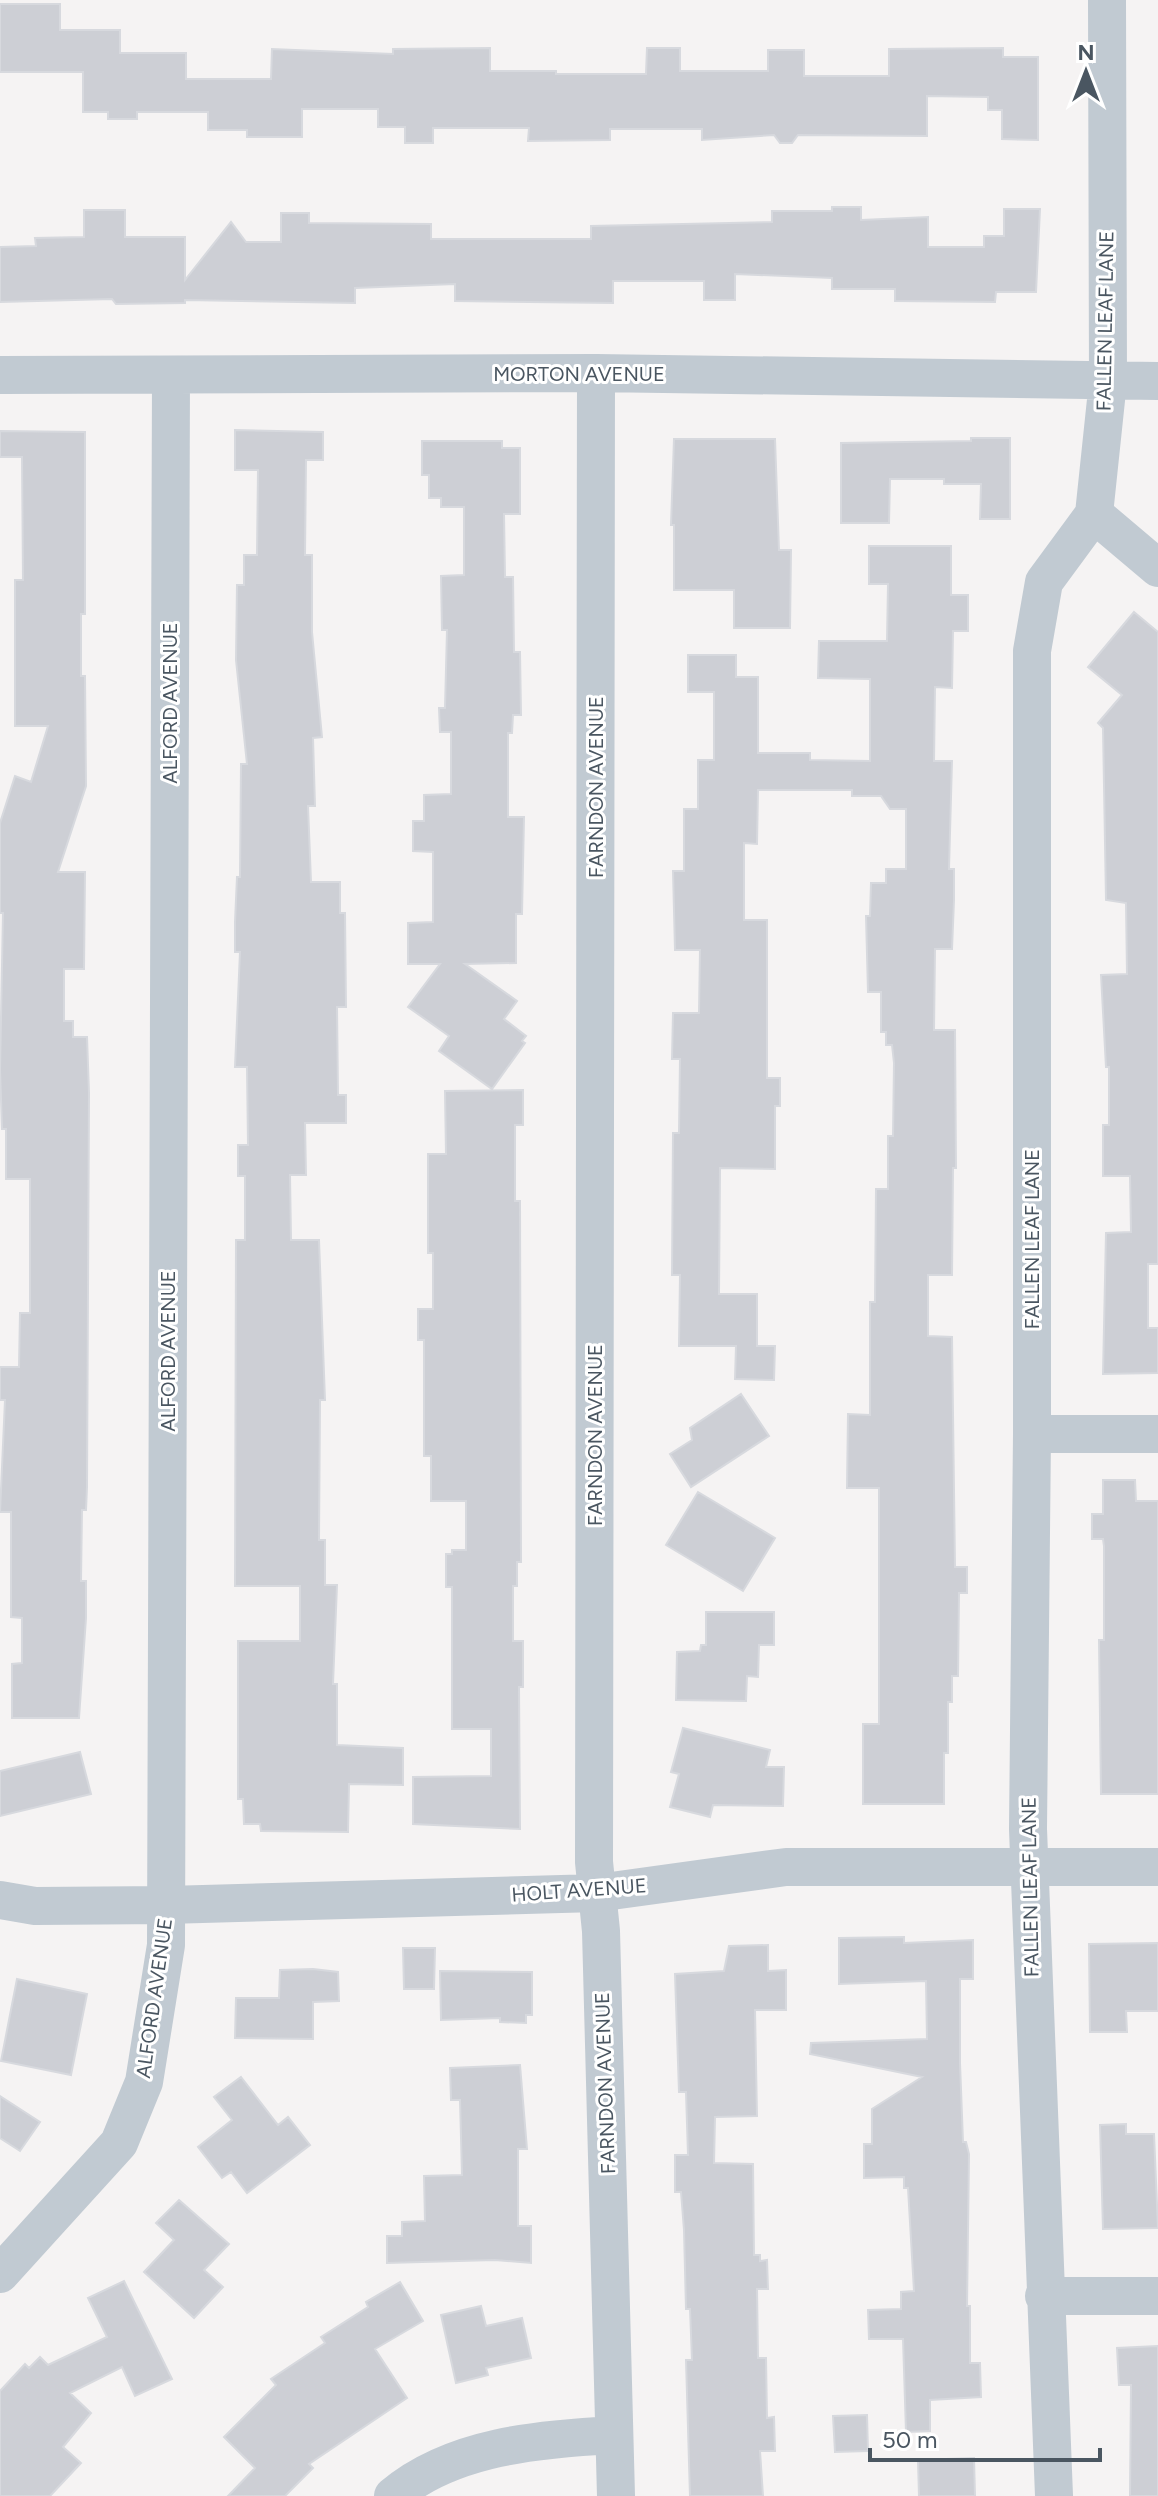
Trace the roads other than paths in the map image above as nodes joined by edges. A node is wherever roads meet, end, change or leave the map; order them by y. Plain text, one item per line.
1 (1107, 0) edge
2 (596, 373) junction
3 (0, 375) edge
4 (171, 376) junction
5 (1108, 381) junction
6 (1158, 381) edge
7 (1094, 514) junction
8 (1158, 568) edge
9 (1032, 1434) junction
10 (1158, 1434) edge
11 (1028, 1867) junction
12 (1158, 1867) edge
13 (597, 1893) junction
14 (0, 1900) edge
15 (167, 1905) junction
16 (0, 2274) edge
17 (1044, 2296) junction
18 (1158, 2296) edge
19 (614, 2435) junction
20 (393, 2496) edge
21 (616, 2496) edge
22 (1054, 2496) edge

1 - 5 street, FALLEN LEAF LANE
2 - 4 street, MORTON AVENUE
2 - 5 street, MORTON AVENUE
2 - 13 street, FARNDON AVENUE
3 - 4 street, MORTON AVENUE
4 - 15 street, ALFORD AVENUE
5 - 6 street, MORTON AVENUE
5 - 7 street, FALLEN LEAF LANE
7 - 8 street
7 - 9 street, FALLEN LEAF LANE
9 - 10 street
9 - 11 street, FALLEN LEAF LANE
11 - 12 street, HOLT AVENUE
11 - 13 street, HOLT AVENUE
11 - 17 street, FALLEN LEAF LANE
13 - 15 street, HOLT AVENUE
13 - 19 street, FARNDON AVENUE
14 - 15 street, HOLT AVENUE
15 - 16 street, ALFORD AVENUE
17 - 18 street
17 - 22 street, FALLEN LEAF LANE
19 - 20 street
19 - 21 street, FARNDON AVENUE

